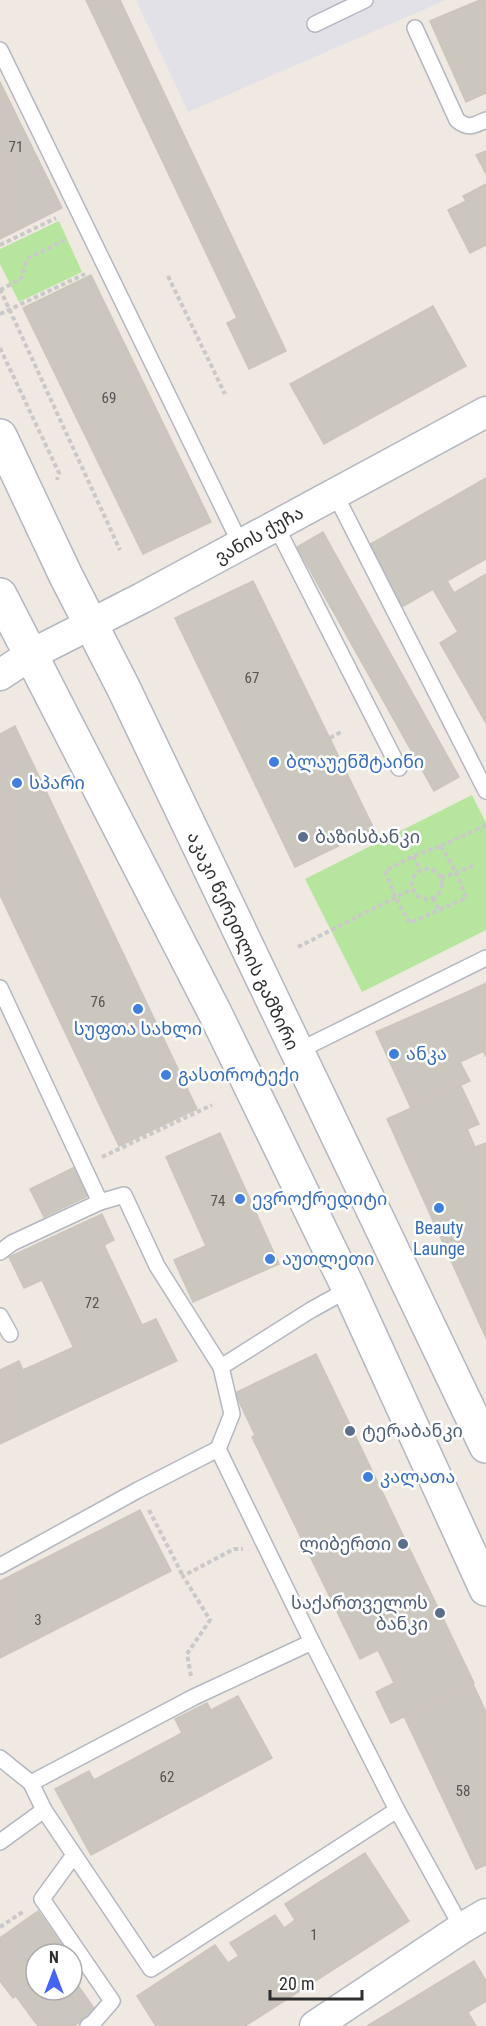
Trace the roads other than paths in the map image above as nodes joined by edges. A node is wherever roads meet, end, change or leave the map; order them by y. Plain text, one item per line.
1 (365, 0) edge
2 (315, 24) dead end
3 (415, 28) dead end
4 (0, 50) edge
5 (486, 120) edge
6 (486, 412) edge
7 (0, 436) edge
8 (335, 494) junction
9 (276, 526) junction
10 (241, 545) junction
11 (0, 595) edge
12 (91, 624) junction
13 (30, 655) junction
14 (0, 675) edge
15 (399, 768) dead end
16 (486, 791) edge
17 (486, 958) edge
18 (0, 988) edge
19 (296, 1053) junction
20 (100, 1202) junction
21 (0, 1252) edge
22 (349, 1289) junction
23 (0, 1316) edge
24 (10, 1334) dead end
25 (221, 1367) junction
26 (486, 1446) edge
27 (218, 1449) junction
28 (0, 1566) edge
29 (486, 1589) edge
30 (312, 1642) junction
31 (0, 1758) edge
32 (31, 1784) junction
33 (44, 1810) junction
34 (397, 1810) junction
35 (0, 1842) edge
36 (74, 1855) junction
37 (474, 1921) edge
38 (88, 2026) edge
39 (315, 2026) edge

1 - 2 lane
3 - 5 lane
4 - 10 lane
6 - 8 street, ვანის ქუჩა
7 - 12 main road, აკაკი წერეთლის გამზირი
8 - 9 street, ვანის ქუჩა
8 - 16 lane
9 - 10 street, ვანის ქუჩა
9 - 15 lane
10 - 12 street, ვანის ქუჩა
11 - 13 main road
12 - 13 street, ვანის ქუჩა
12 - 19 main road, აკაკი წერეთლის გამზირი
13 - 14 street, ვანის ქუჩა
13 - 22 main road
17 - 19 lane
18 - 20 lane
19 - 26 main road, აკაკი წერეთლის გამზირი
20 - 21 lane
20 - 25 lane
22 - 25 lane
22 - 29 main road
23 - 24 lane
25 - 27 lane
27 - 28 lane
27 - 30 lane
30 - 32 lane
30 - 34 lane
31 - 32 lane
32 - 33 lane
33 - 35 lane
33 - 36 lane
34 - 36 lane
34 - 37 lane
36 - 38 lane
37 - 39 street

